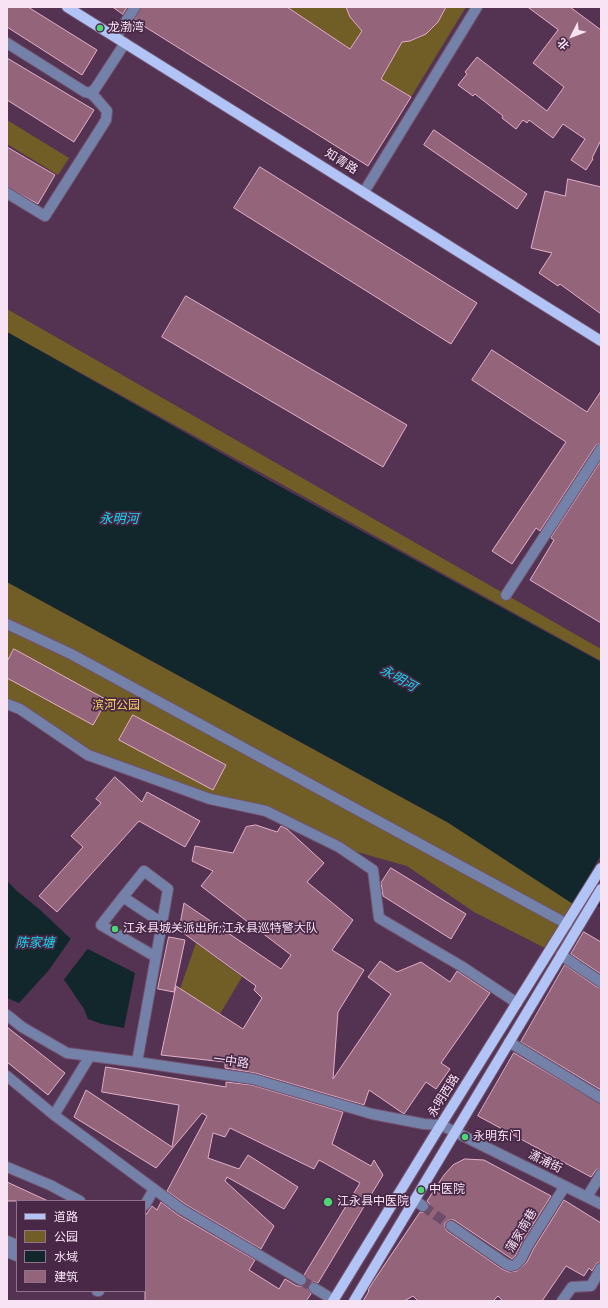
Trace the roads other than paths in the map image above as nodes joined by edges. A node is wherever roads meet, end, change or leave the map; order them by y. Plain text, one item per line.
1 (67, 7) edge
2 (135, 7) edge
3 (477, 7) edge
4 (116, 37) junction
5 (7, 43) edge
6 (125, 43) junction
7 (90, 93) junction
8 (364, 192) junction
9 (7, 193) edge
10 (601, 341) edge
11 (601, 449) edge
12 (506, 595) dead end
13 (7, 617) edge
14 (7, 624) edge
15 (60, 648) junction
16 (7, 704) edge
17 (601, 868) edge
18 (601, 889) edge
19 (123, 897) junction
20 (162, 923) junction
21 (567, 924) junction
22 (561, 955) junction
23 (156, 957) junction
24 (601, 982) edge
25 (517, 1003) junction
26 (7, 1015) edge
27 (509, 1042) junction
28 (90, 1056) junction
29 (137, 1062) junction
30 (7, 1076) edge
31 (601, 1098) edge
32 (54, 1115) junction
33 (441, 1125) junction
34 (455, 1132) junction
35 (7, 1167) edge
36 (601, 1174) edge
37 (565, 1186) junction
38 (154, 1189) junction
39 (587, 1197) junction
40 (78, 1200) edge
41 (414, 1200) junction
42 (146, 1203) edge
43 (601, 1204) edge
44 (423, 1206) tunnel mouth
45 (451, 1226) tunnel mouth
46 (601, 1268) edge
47 (301, 1280) tunnel mouth
48 (314, 1288) tunnel mouth
49 (334, 1300) edge
50 (354, 1301) edge
51 (562, 1301) edge

1 - 4 main road, 知青路
2 - 4 street
3 - 8 street
4 - 6 main road, 知青路
5 - 7 street
6 - 7 street
6 - 8 main road, 知青路
7 - 9 street
8 - 10 main road, 知青路
11 - 12 street
13 - 15 street
14 - 15 street
15 - 21 street
16 - 25 street
17 - 21 main road, 永明西路
18 - 22 main road
19 - 20 street
19 - 20 street
19 - 23 street
20 - 23 street
21 - 25 main road, 永明西路
22 - 24 street
22 - 27 main road
23 - 29 street
25 - 33 main road, 永明西路
26 - 28 street, 一中路
27 - 31 street
27 - 34 main road
28 - 29 street, 一中路
28 - 32 street
29 - 33 street, 一中路
30 - 32 street
32 - 38 street
33 - 34 street, 一中路
33 - 49 main road, 永明西路
34 - 37 street, 潇浦街
34 - 41 main road
35 - 40 street
36 - 39 street
37 - 39 street, 潇浦街
37 - 45 street, 蒲家南巷
38 - 42 street
38 - 47 street
39 - 43 street, 潇浦街
41 - 44 street
41 - 50 main road
46 - 51 street
48 - 49 street

